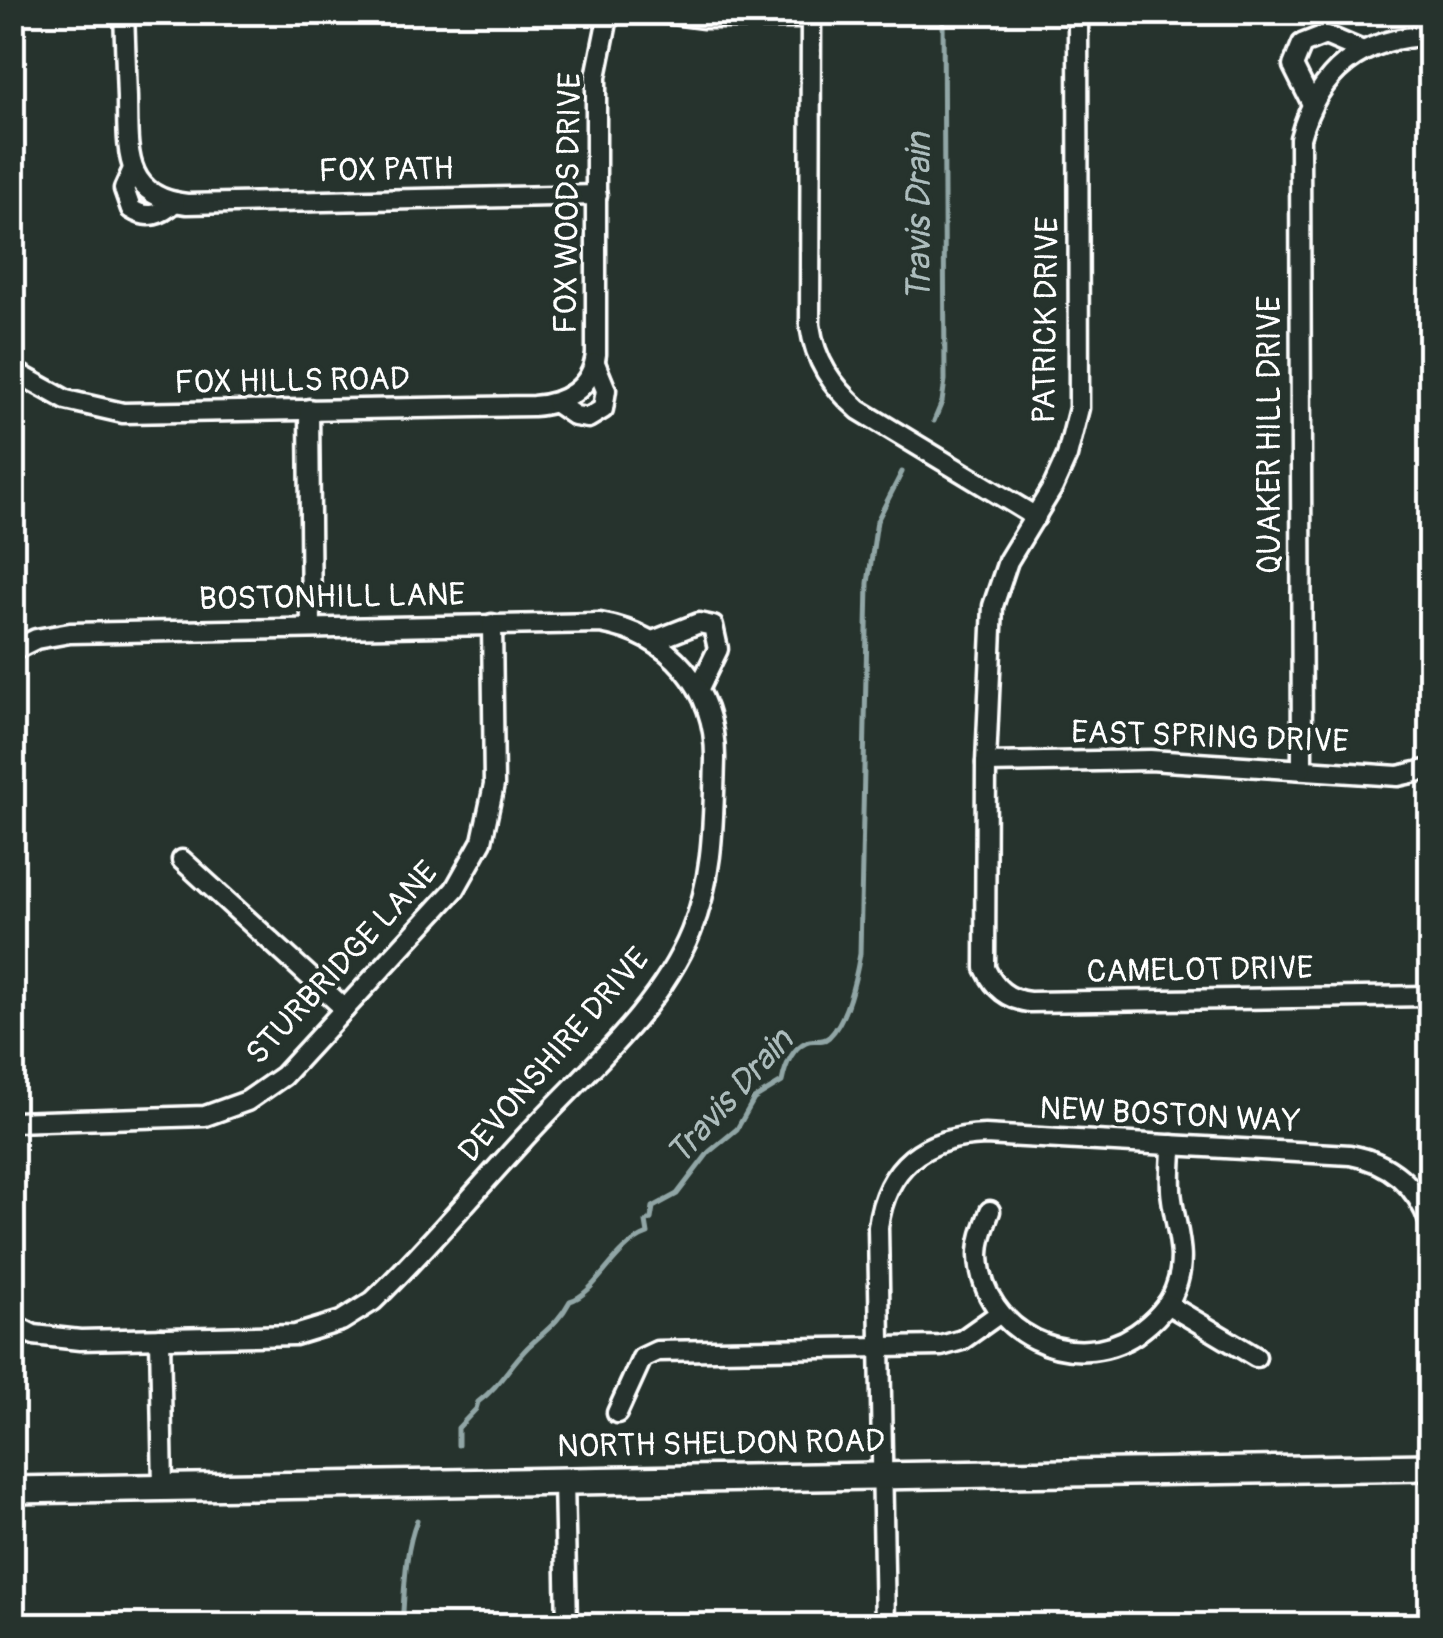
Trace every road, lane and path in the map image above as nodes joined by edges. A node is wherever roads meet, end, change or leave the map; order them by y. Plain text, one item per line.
1 (124, 12) edge
2 (609, 12) edge
3 (657, 12) edge
4 (1078, 12) edge
5 (810, 15) edge
6 (1430, 36) edge
7 (1363, 51) junction
8 (1312, 104) junction
9 (598, 195) junction
10 (595, 364) junction
11 (12, 370) edge
12 (579, 390) joint
13 (556, 403) junction
14 (310, 410) junction
15 (1036, 517) junction
16 (492, 624) junction
17 (311, 628) junction
18 (653, 641) junction
19 (12, 651) edge
20 (680, 661) joint
21 (699, 688) junction
22 (986, 763) junction
23 (1302, 768) junction
24 (1430, 769) edge
25 (182, 860) dead end
26 (986, 968) joint
27 (1430, 996) edge
28 (345, 1009) junction
29 (12, 1122) edge
30 (1172, 1145) junction
31 (990, 1211) dead end
32 (1430, 1224) edge
33 (1167, 1304) junction
34 (1000, 1314) junction
35 (13, 1325) edge
36 (160, 1338) junction
37 (881, 1348) junction
38 (1256, 1357) dead end
39 (617, 1413) dead end
40 (1430, 1467) edge
41 (883, 1474) junction
42 (564, 1480) junction
43 (163, 1486) junction
44 (12, 1490) edge
45 (567, 1626) edge
46 (886, 1626) edge

1 - 9 street, FOX PATH
2 - 9 street, FOX WOODS DRIVE
3 - 5 street
4 - 15 street, PATRICK DRIVE
5 - 15 street
6 - 7 street, QUAKER HILL DRIVE
7 - 8 street, QUAKER HILL DRIVE
7 - 8 street
8 - 23 street, QUAKER HILL DRIVE
9 - 10 street, FOX WOODS DRIVE
10 - 12 street, FOX WOODS DRIVE
10 - 13 street
11 - 14 street, FOX HILLS ROAD
12 - 13 street, FOX HILLS ROAD
13 - 14 street, FOX HILLS ROAD
14 - 17 street
15 - 22 street, PATRICK DRIVE
16 - 17 street, BOSTONHILL LANE
16 - 18 street, BOSTONHILL LANE
16 - 28 street, STURBRIDGE LANE
17 - 19 street, BOSTONHILL LANE
18 - 20 street, BOSTONHILL LANE
18 - 21 street
20 - 21 street, DEVONSHIRE DRIVE
21 - 36 street, DEVONSHIRE DRIVE
22 - 23 street, EAST SPRING DRIVE
22 - 26 street, PATRICK DRIVE
23 - 24 street, EAST SPRING DRIVE
25 - 28 street
26 - 27 street, CAMELOT DRIVE
28 - 29 street, STURBRIDGE LANE
30 - 32 street, NEW BOSTON WAY
30 - 33 street
30 - 37 street, NEW BOSTON WAY
31 - 34 street
33 - 34 street
33 - 38 street
34 - 37 street
35 - 36 street, DEVONSHIRE DRIVE
36 - 43 street
37 - 39 street
37 - 41 street
40 - 41 street, NORTH SHELDON ROAD
41 - 42 street, NORTH SHELDON ROAD
41 - 46 street
42 - 43 street, NORTH SHELDON ROAD
42 - 45 street
43 - 44 street, NORTH SHELDON ROAD

